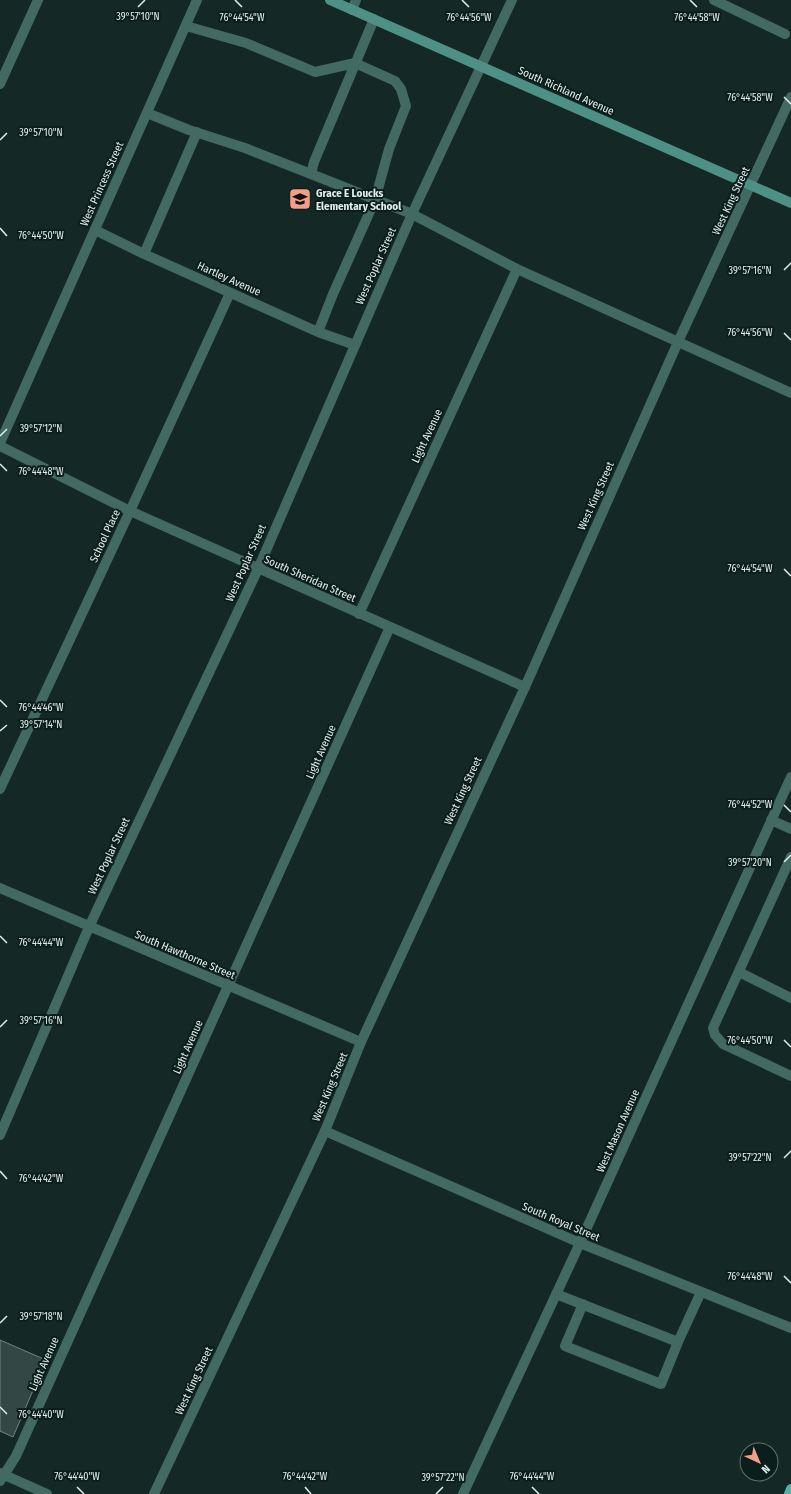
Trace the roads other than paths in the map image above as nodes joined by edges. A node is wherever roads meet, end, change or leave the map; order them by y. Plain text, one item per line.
1 (38, 0) edge
2 (197, 0) edge
3 (330, 0) edge
4 (512, 0) edge
5 (714, 0) edge
6 (354, 5) edge
7 (374, 19) junction
8 (186, 26) junction
9 (785, 34) dead end
10 (355, 63) junction
11 (482, 67) junction
12 (0, 84) edge
13 (791, 98) edge
14 (147, 113) junction
15 (197, 132) junction
16 (311, 174) junction
17 (751, 185) junction
18 (375, 200) junction
19 (791, 203) edge
20 (412, 214) junction
21 (95, 230) junction
22 (144, 254) junction
23 (517, 269) junction
24 (230, 293) junction
25 (318, 332) junction
26 (678, 342) junction
27 (355, 345) junction
28 (791, 393) edge
29 (0, 443) edge
30 (0, 446) edge
31 (130, 512) junction
32 (258, 569) junction
33 (359, 614) junction
34 (390, 627) junction
35 (525, 687) junction
36 (791, 777) edge
37 (0, 788) edge
38 (771, 820) junction
39 (791, 829) edge
40 (791, 857) edge
41 (0, 888) edge
42 (89, 927) junction
43 (738, 972) junction
44 (228, 986) junction
45 (791, 998) edge
46 (361, 1042) junction
47 (791, 1076) edge
48 (324, 1131) junction
49 (0, 1135) edge
50 (580, 1243) junction
51 (702, 1292) junction
52 (556, 1294) junction
53 (583, 1304) junction
54 (791, 1328) edge
55 (678, 1342) junction
56 (1, 1476) edge
57 (791, 1489) edge
58 (47, 1494) edge
59 (154, 1494) edge
60 (463, 1494) edge
61 (789, 1494) edge

1 - 12 street
2 - 8 street, West Princess Street
3 - 6 main road, South Richland Avenue
4 - 11 street, West Poplar Street
5 - 9 street
6 - 7 main road, South Richland Avenue
7 - 10 street
7 - 11 main road, South Richland Avenue
8 - 10 street
8 - 14 street, West Princess Street
10 - 16 street
10 - 18 street
11 - 17 main road, South Richland Avenue
11 - 20 street, West Poplar Street
13 - 17 street, West King Street
14 - 15 street
14 - 21 street, West Princess Street
15 - 16 street
15 - 22 street
16 - 18 street
17 - 19 main road, South Richland Avenue
17 - 26 street, West King Street
18 - 20 street
18 - 25 street
20 - 23 street
20 - 27 street, West Poplar Street
21 - 22 street, Hartley Avenue
21 - 29 street, West Princess Street
22 - 24 street, Hartley Avenue
23 - 26 street
23 - 33 street, Light Avenue
24 - 25 street, Hartley Avenue
24 - 31 street, School Place
25 - 27 street, Hartley Avenue
26 - 28 street
26 - 35 street, West King Street
27 - 32 street, West Poplar Street
30 - 31 street, South Sheridan Street
31 - 32 street, South Sheridan Street
31 - 37 street, School Place
32 - 33 street, South Sheridan Street
32 - 42 street, West Poplar Street
33 - 34 street, South Sheridan Street
34 - 35 street, South Sheridan Street
34 - 44 street, Light Avenue
35 - 46 street, West King Street
36 - 38 street, West Mason Avenue
38 - 39 street
38 - 50 street, West Mason Avenue
40 - 43 street
41 - 42 street, South Hawthorne Street
42 - 44 street, South Hawthorne Street
42 - 49 street, West Poplar Street
43 - 45 street
43 - 47 street
44 - 46 street, South Hawthorne Street
44 - 56 street, Light Avenue
46 - 48 street, West King Street
48 - 50 street, South Royal Street
48 - 59 street, West King Street
50 - 51 street, South Royal Street
50 - 52 street, West Mason Avenue
51 - 54 street, South Royal Street
51 - 55 street
52 - 53 street
52 - 60 street, West Mason Avenue
53 - 55 street
53 - 55 street
56 - 58 street
57 - 61 main road

